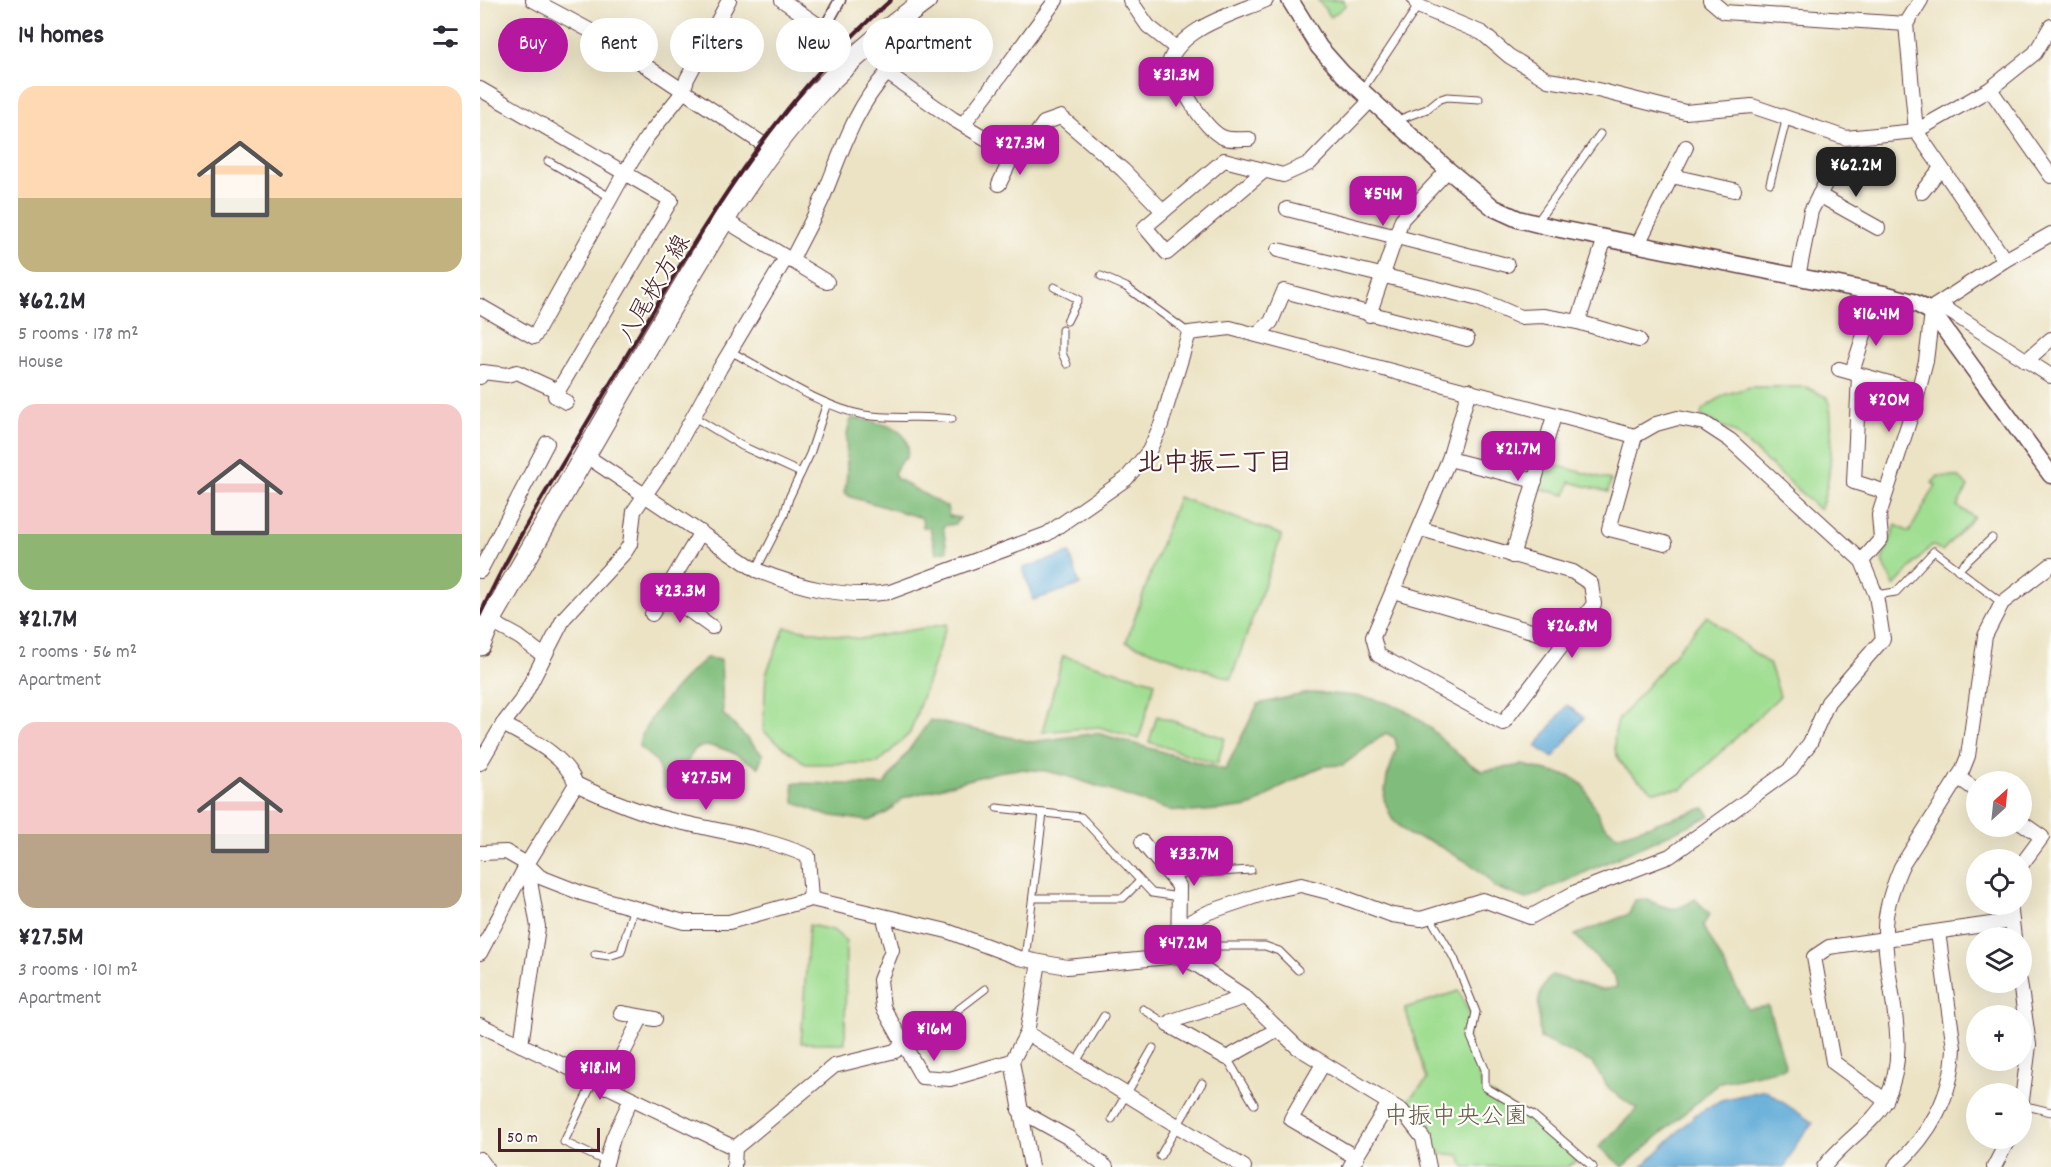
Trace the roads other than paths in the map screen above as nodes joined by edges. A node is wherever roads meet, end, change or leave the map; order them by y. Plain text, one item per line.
1 (533, 0) edge
2 (729, 0) edge
3 (782, 0) edge
4 (840, 0) edge
5 (926, 0) edge
6 (1056, 0) edge
7 (1130, 0) edge
8 (1266, 0) edge
9 (1290, 0) edge
10 (1710, 0) edge
11 (1921, 0) edge
12 (1419, 2) edge
13 (808, 18) edge
14 (830, 18) edge
15 (903, 18) edge
16 (1906, 24) junction
17 (2051, 26) edge
18 (1176, 48) junction
19 (2051, 49) edge
20 (863, 50) edge
21 (2035, 53) junction
22 (887, 73) joint
23 (480, 89) edge
24 (1990, 89) junction
25 (683, 92) junction
26 (1366, 96) junction
27 (1479, 99) dead end
28 (1787, 117) junction
29 (1395, 121) junction
30 (963, 124) junction
31 (1916, 131) junction
32 (1600, 134) dead end
33 (1249, 139) dead end
34 (1686, 147) dead end
35 (772, 150) junction
36 (1013, 155) junction
37 (548, 161) dead end
38 (1941, 168) junction
39 (1448, 170) junction
40 (1264, 171) junction
41 (625, 172) junction
42 (1672, 176) junction
43 (2051, 176) edge
44 (1770, 183) dead end
45 (999, 184) dead end
46 (1734, 190) dead end
47 (1922, 192) dead end
48 (610, 197) junction
49 (1287, 209) dead end
50 (1163, 211) junction
51 (723, 219) junction
52 (1536, 223) junction
53 (1878, 228) dead end
54 (2051, 234) edge
55 (1397, 237) junction
56 (1605, 238) junction
57 (1638, 244) junction
58 (1278, 250) dead end
59 (789, 260) junction
60 (2005, 260) junction
61 (1507, 265) dead end
62 (1383, 275) junction
63 (1101, 276) dead end
64 (1798, 277) junction
65 (827, 282) dead end
66 (1054, 287) dead end
67 (480, 306) edge
68 (1934, 309) junction
69 (1871, 313) dead end
70 (1370, 315) junction
71 (1067, 321) dead end
72 (1578, 322) junction
73 (1062, 330) dead end
74 (1189, 333) junction
75 (1257, 336) junction
76 (1467, 339) dead end
77 (2051, 339) edge
78 (1639, 340) dead end
79 (730, 351) junction
80 (2026, 361) junction
81 (1067, 364) dead end
82 (1850, 372) junction
83 (2051, 376) edge
84 (480, 377) edge
85 (1469, 390) junction
86 (1918, 391) junction
87 (827, 403) junction
88 (1554, 416) junction
89 (694, 417) junction
90 (952, 419) dead end
91 (1635, 436) junction
92 (547, 443) dead end
93 (585, 455) junction
94 (1449, 459) junction
95 (801, 473) junction
96 (2051, 475) edge
97 (1535, 481) junction
98 (1886, 492) junction
99 (646, 497) junction
100 (1421, 530) junction
101 (701, 532) junction
102 (1992, 538) dead end
103 (1665, 543) dead end
104 (1512, 556) junction
105 (1862, 561) junction
106 (2051, 565) edge
107 (756, 570) junction
108 (1958, 570) junction
109 (480, 571) edge
110 (1393, 591) junction
111 (666, 594) junction
112 (1876, 595) junction
113 (2002, 603) junction
114 (652, 614) dead end
115 (490, 621) junction
116 (712, 627) dead end
117 (1566, 641) junction
118 (480, 645) edge
119 (544, 656) junction
120 (503, 724) junction
121 (480, 763) edge
122 (1958, 777) junction
123 (1966, 783) edge
124 (576, 784) junction
125 (997, 808) dead end
126 (1043, 813) junction
127 (2032, 830) edge
128 (1142, 842) dead end
129 (2032, 850) edge
130 (480, 854) edge
131 (527, 864) junction
132 (1251, 870) dead end
133 (1170, 875) junction
134 (1140, 881) junction
135 (1179, 897) junction
136 (1033, 898) junction
137 (811, 899) junction
138 (633, 910) junction
139 (2011, 915) edge
140 (1430, 916) junction
141 (884, 918) junction
142 (2012, 921) junction
143 (2013, 927) edge
144 (1178, 928) junction
145 (1938, 932) junction
146 (1885, 938) junction
147 (1178, 951) junction
148 (480, 953) edge
149 (595, 954) dead end
150 (1032, 961) junction
151 (1298, 970) dead end
152 (985, 988) dead end
153 (2022, 993) edge
154 (1245, 997) junction
155 (1143, 1009) dead end
156 (621, 1013) dead end
157 (1104, 1016) dead end
158 (480, 1025) edge
159 (1168, 1025) junction
160 (1278, 1029) junction
161 (480, 1032) edge
162 (1027, 1033) junction
163 (504, 1036) junction
164 (521, 1045) junction
165 (905, 1045) junction
166 (1154, 1047) dead end
167 (1227, 1058) junction
168 (1012, 1061) junction
169 (1076, 1062) junction
170 (1323, 1064) junction
171 (594, 1080) junction
172 (1202, 1083) dead end
173 (2024, 1083) edge
174 (606, 1087) junction
175 (1126, 1094) junction
176 (631, 1100) junction
177 (1886, 1101) junction
178 (1389, 1103) junction
179 (1254, 1104) dead end
180 (2032, 1107) edge
181 (1019, 1110) junction
182 (2051, 1112) edge
183 (1112, 1119) dead end
184 (1178, 1125) junction
185 (735, 1148) junction
186 (2003, 1149) edge
187 (1160, 1156) dead end
188 (480, 1159) edge
189 (1354, 1162) edge
190 (606, 1164) edge
191 (486, 1167) edge
192 (734, 1167) edge
193 (1031, 1167) edge
194 (1106, 1167) edge
195 (1244, 1167) edge
196 (1429, 1167) edge
197 (1593, 1167) edge
198 (1824, 1167) edge
199 (1895, 1167) edge
200 (1994, 1167) edge

1 - 25 street
2 - 25 street
3 - 13 street
4 - 14 street
5 - 15 main road, 八尾枚方線
6 - 30 street
7 - 18 street
8 - 18 street
9 - 26 street
10 - 16 street
11 - 16 street
12 - 26 lane
12 - 28 street
16 - 31 street
17 - 21 street
18 - 33 street
19 - 21 street
20 - 35 main road, 八尾枚方線
21 - 24 street
22 - 30 street
22 - 59 street
23 - 41 street
24 - 31 street
24 - 43 street
25 - 35 street
25 - 41 street
26 - 29 street
26 - 40 street
27 - 29 lane
28 - 31 street
28 - 44 lane
29 - 39 street
30 - 36 street
31 - 38 street
32 - 52 lane
34 - 42 street
35 - 51 main road, 八尾枚方線
36 - 45 street
36 - 50 street
37 - 48 lane
38 - 47 street
38 - 60 street
39 - 52 street
39 - 55 street
40 - 50 street
40 - 50 street
41 - 48 street
41 - 84 street
42 - 46 street
42 - 57 street
48 - 67 street
49 - 55 street
51 - 59 street
51 - 93 main road, 八尾枚方線
52 - 56 street
53 - 64 street
54 - 60 street
55 - 61 street
55 - 62 street
56 - 57 street
56 - 72 street
57 - 64 street
58 - 62 street
59 - 65 street
59 - 79 street
60 - 68 street
62 - 70 street
62 - 72 street
63 - 74 lane
64 - 68 street
66 - 71 lane
68 - 80 street
68 - 86 street
68 - 96 street
69 - 82 street
70 - 75 street
70 - 76 street
72 - 78 street
73 - 81 lane
74 - 75 street
74 - 107 street
75 - 85 street
77 - 80 street
79 - 87 lane
79 - 89 street
80 - 83 street
82 - 86 street
82 - 98 street
85 - 88 street
85 - 94 street
86 - 98 street
87 - 90 lane
87 - 95 lane
88 - 91 street
88 - 97 street
89 - 95 lane
89 - 99 street
91 - 103 street
91 - 105 street
92 - 109 street
93 - 99 street
93 - 115 main road, 八尾枚方線
94 - 97 street
94 - 100 street
95 - 107 lane
97 - 104 street
98 - 105 street
99 - 101 street
99 - 119 street
100 - 104 street
100 - 110 street
101 - 107 street
101 - 111 street
102 - 108 lane
104 - 117 street
105 - 112 street
106 - 113 street
108 - 112 lane
108 - 113 lane
110 - 117 street
110 - 117 street
111 - 114 street
111 - 116 street
112 - 140 street
113 - 122 street
115 - 118 main road, 八尾枚方線
115 - 119 street
119 - 120 street
120 - 121 street
120 - 124 street
122 - 123 street
122 - 146 street
124 - 131 street
124 - 137 street
125 - 126 lane
126 - 134 lane
126 - 136 lane
127 - 129 street
128 - 133 street
130 - 131 street
131 - 138 street
131 - 148 street
131 - 164 street
132 - 133 lane
133 - 135 street
134 - 135 lane
134 - 136 lane
135 - 144 street
136 - 150 lane
137 - 138 street
137 - 141 street
138 - 149 lane
139 - 142 street
140 - 144 street
140 - 197 lane
141 - 150 street
141 - 165 street
142 - 143 street
142 - 145 street
144 - 147 street
145 - 146 street
145 - 199 street
146 - 177 street
146 - 177 street
147 - 150 street
147 - 151 lane
147 - 154 street
150 - 162 street
152 - 165 lane
153 - 173 street
154 - 159 street
154 - 160 street
155 - 159 lane
156 - 174 street
157 - 169 lane
158 - 163 street
159 - 167 street
160 - 167 street
160 - 170 street
161 - 163 street
162 - 168 street
162 - 169 street
163 - 164 street
164 - 171 street
165 - 168 street
165 - 185 street
166 - 175 lane
167 - 179 lane
168 - 181 street
169 - 175 street
170 - 178 street
170 - 189 street
171 - 174 street
171 - 190 lane
172 - 184 lane
174 - 176 street
175 - 183 lane
175 - 184 street
176 - 185 street
176 - 190 street
177 - 198 street
178 - 189 street
178 - 196 street
180 - 182 lane
181 - 193 street
181 - 194 street
184 - 187 lane
184 - 195 street
185 - 192 street
186 - 200 street
188 - 191 street

